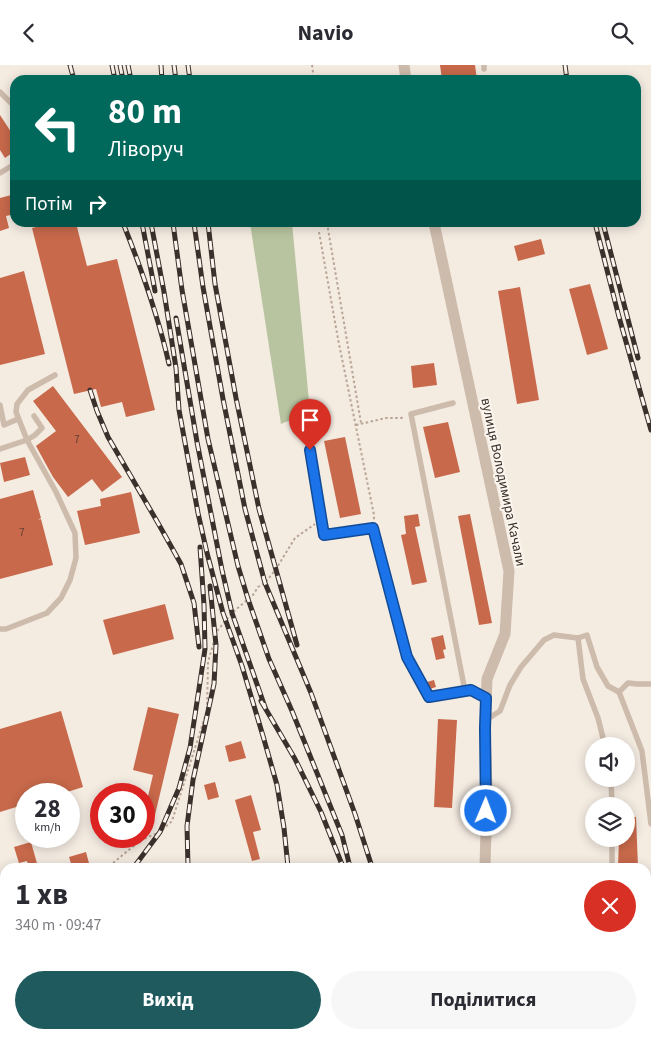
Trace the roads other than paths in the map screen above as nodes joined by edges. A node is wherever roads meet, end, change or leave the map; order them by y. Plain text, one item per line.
1 (0, 92) edge
2 (10, 102) edge
3 (435, 227) edge
4 (55, 375) dead end
5 (453, 403) dead end
6 (0, 405) edge
7 (34, 416) dead end
8 (18, 419) junction
9 (26, 440) junction
10 (0, 449) edge
11 (310, 450) dead end
12 (0, 629) edge
13 (578, 638) junction
14 (651, 684) edge
15 (465, 691) junction
16 (619, 692) junction
17 (486, 698) junction
18 (486, 720) junction
19 (603, 737) edge
20 (651, 824) edge
21 (612, 847) edge
22 (485, 863) edge
23 (612, 863) edge

1 - 2 lane
3 - 17 street, вулиця Володимира Качали
4 - 8 lane
5 - 15 lane
6 - 8 lane
7 - 9 lane
8 - 9 lane
9 - 10 lane
9 - 12 lane
11 - 15 lane
13 - 16 lane
13 - 18 lane
13 - 19 lane
14 - 16 lane
15 - 17 lane
16 - 20 lane
17 - 18 street, вулиця Володимира Качали
18 - 22 street, вулиця Володимира Качали
21 - 23 lane

